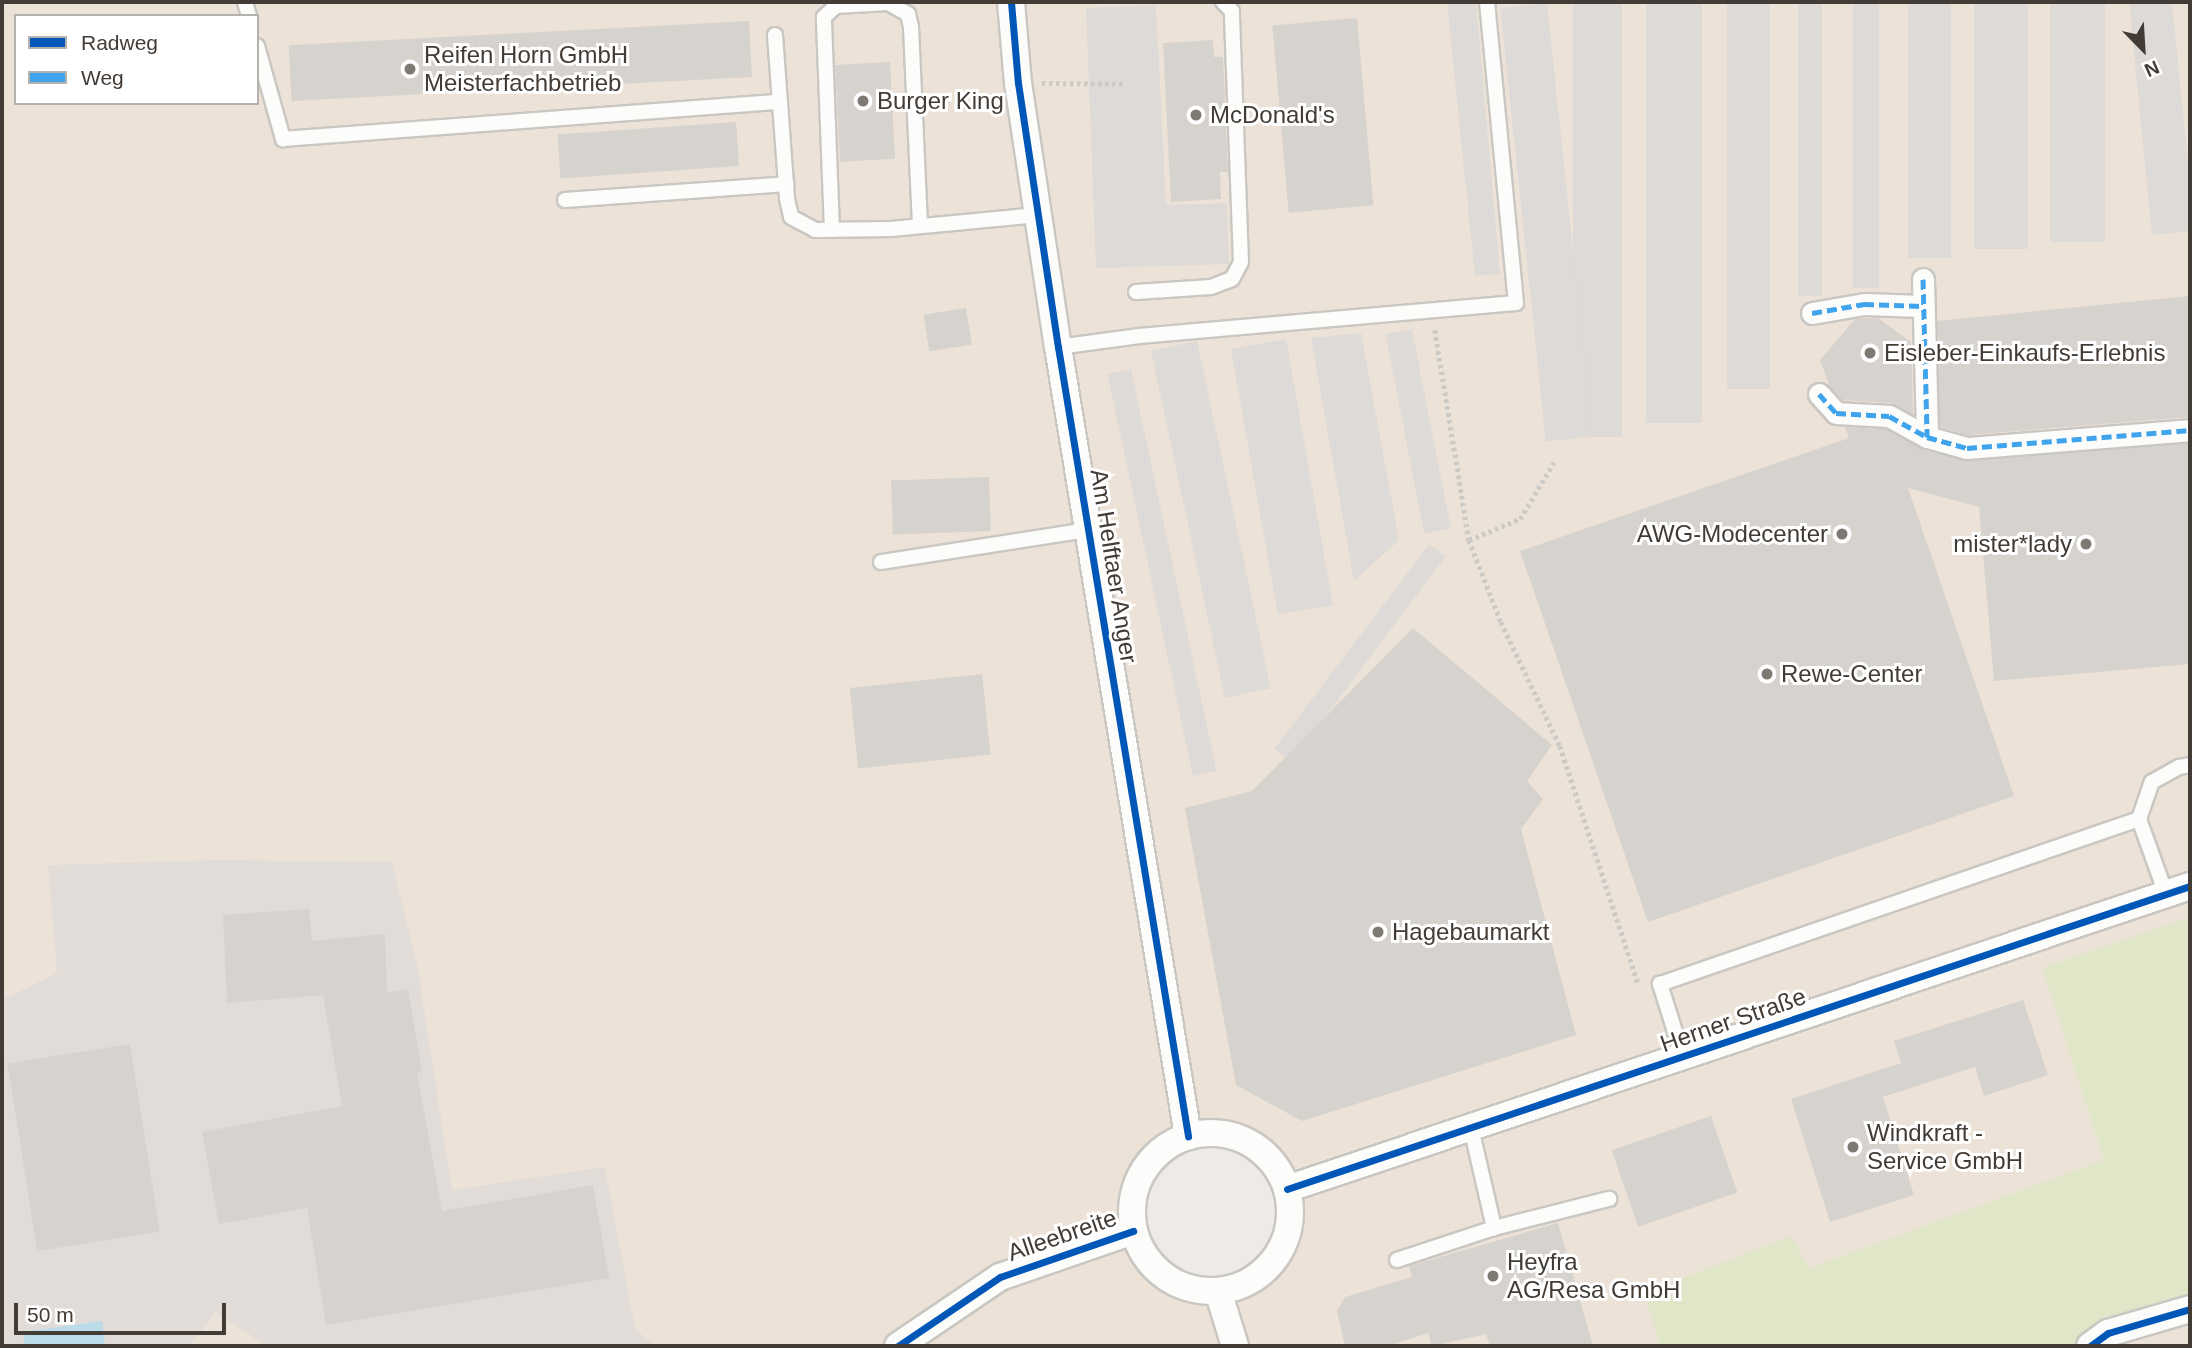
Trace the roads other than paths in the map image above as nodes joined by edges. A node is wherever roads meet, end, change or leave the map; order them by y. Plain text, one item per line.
1 (1011, 2) edge
2 (1223, 2) edge
3 (1486, 2) edge
4 (775, 35) dead end
5 (259, 53) edge
6 (779, 102) junction
7 (786, 184) junction
8 (565, 200) dead end
9 (1038, 215) junction
10 (920, 226) junction
11 (832, 230) junction
12 (1923, 279) dead end
13 (1136, 292) dead end
14 (1923, 306) junction
15 (1812, 313) dead end
16 (1058, 347) junction
17 (1819, 394) dead end
18 (2190, 430) edge
19 (1927, 437) junction
20 (1088, 530) junction
21 (881, 562) dead end
22 (2190, 765) edge
23 (2139, 819) junction
24 (2178, 890) edge
25 (1683, 1057) junction
26 (1471, 1128) junction
27 (1188, 1136) junction
28 (1287, 1189) junction
29 (1608, 1199) dead end
30 (1494, 1228) junction
31 (1133, 1231) junction
32 (1397, 1260) dead end
33 (1218, 1292) junction
34 (2190, 1309) edge
35 (898, 1346) edge
36 (1235, 1346) edge
37 (2090, 1346) edge

1 - 9 street, Am Helftaer Anger
2 - 13 lane
3 - 16 lane
4 - 6 lane
5 - 6 lane
6 - 7 lane
7 - 8 lane
7 - 11 lane
9 - 10 lane
9 - 16 street, Am Helftaer Anger
10 - 11 lane
10 - 11 lane
12 - 14 street
14 - 15 street
14 - 19 street
16 - 20 street, Am Helftaer Anger
17 - 19 street
18 - 19 street
20 - 21 lane
20 - 27 street, Am Helftaer Anger
22 - 23 lane
23 - 24 lane
23 - 25 lane
24 - 25 street, Herner Straße
25 - 26 street, Herner Straße
26 - 28 street, Herner Straße
26 - 30 lane
27 - 28 street
27 - 31 street
28 - 33 street
29 - 30 lane
30 - 32 lane
31 - 33 street
31 - 35 street, Alleebreite
33 - 36 street
34 - 37 street

